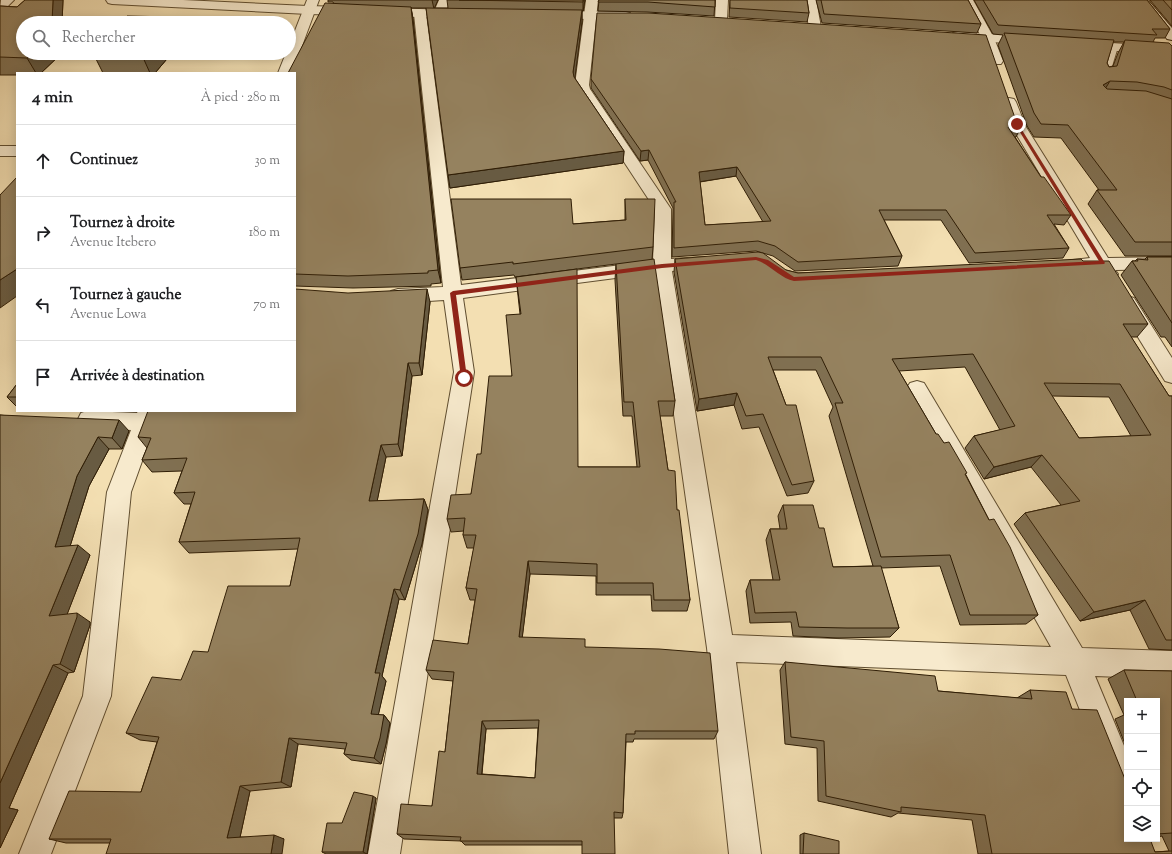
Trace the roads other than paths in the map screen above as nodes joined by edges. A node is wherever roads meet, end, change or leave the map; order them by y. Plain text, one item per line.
1 (8, 0) edge
2 (112, 0) edge
3 (445, 0) edge
4 (722, 0) edge
5 (810, 0) edge
6 (967, 0) edge
7 (1142, 0) edge
8 (311, 5) edge
9 (0, 7) edge
10 (591, 7) edge
11 (420, 14) junction
12 (439, 14) junction
13 (471, 14) edge
14 (543, 15) edge
15 (640, 16) edge
16 (706, 20) edge
17 (721, 20) junction
18 (736, 22) edge
19 (799, 26) edge
20 (815, 27) junction
21 (831, 28) edge
22 (948, 36) edge
23 (1172, 36) edge
24 (988, 38) junction
25 (1043, 42) edge
26 (296, 44) edge
27 (1067, 44) edge
28 (1114, 47) junction
29 (1172, 51) edge
30 (290, 60) edge
31 (285, 72) edge
32 (1106, 76) edge
33 (0, 151) edge
34 (16, 151) edge
35 (717, 262) edge
36 (1103, 263) junction
37 (1172, 263) edge
38 (1064, 265) edge
39 (662, 266) junction
40 (453, 293) junction
41 (384, 296) edge
42 (1172, 375) edge
43 (917, 389) dead end
44 (146, 417) edge
45 (68, 418) edge
46 (721, 648) junction
47 (1074, 662) junction
48 (1172, 664) edge
49 (1124, 783) edge
50 (35, 854) edge
51 (384, 854) edge
52 (745, 854) edge

1 - 9 street
2 - 8 street
3 - 12 street
4 - 17 street
5 - 20 street
6 - 24 street
7 - 23 street
8 - 11 street
8 - 26 street
10 - 14 street
10 - 15 street
10 - 39 street
11 - 12 street
11 - 40 street
12 - 13 street
16 - 17 street
17 - 18 street
19 - 20 street
20 - 21 street
22 - 24 street
24 - 25 street
24 - 36 street
27 - 28 street
28 - 29 street
28 - 32 lane
30 - 31 street
33 - 34 street
35 - 39 street
36 - 37 street
36 - 38 street
36 - 42 street
39 - 40 street
39 - 46 street
40 - 41 street
40 - 51 street
43 - 47 street
44 - 45 street
44 - 50 street
46 - 47 street
46 - 52 street
47 - 48 street
47 - 49 street

